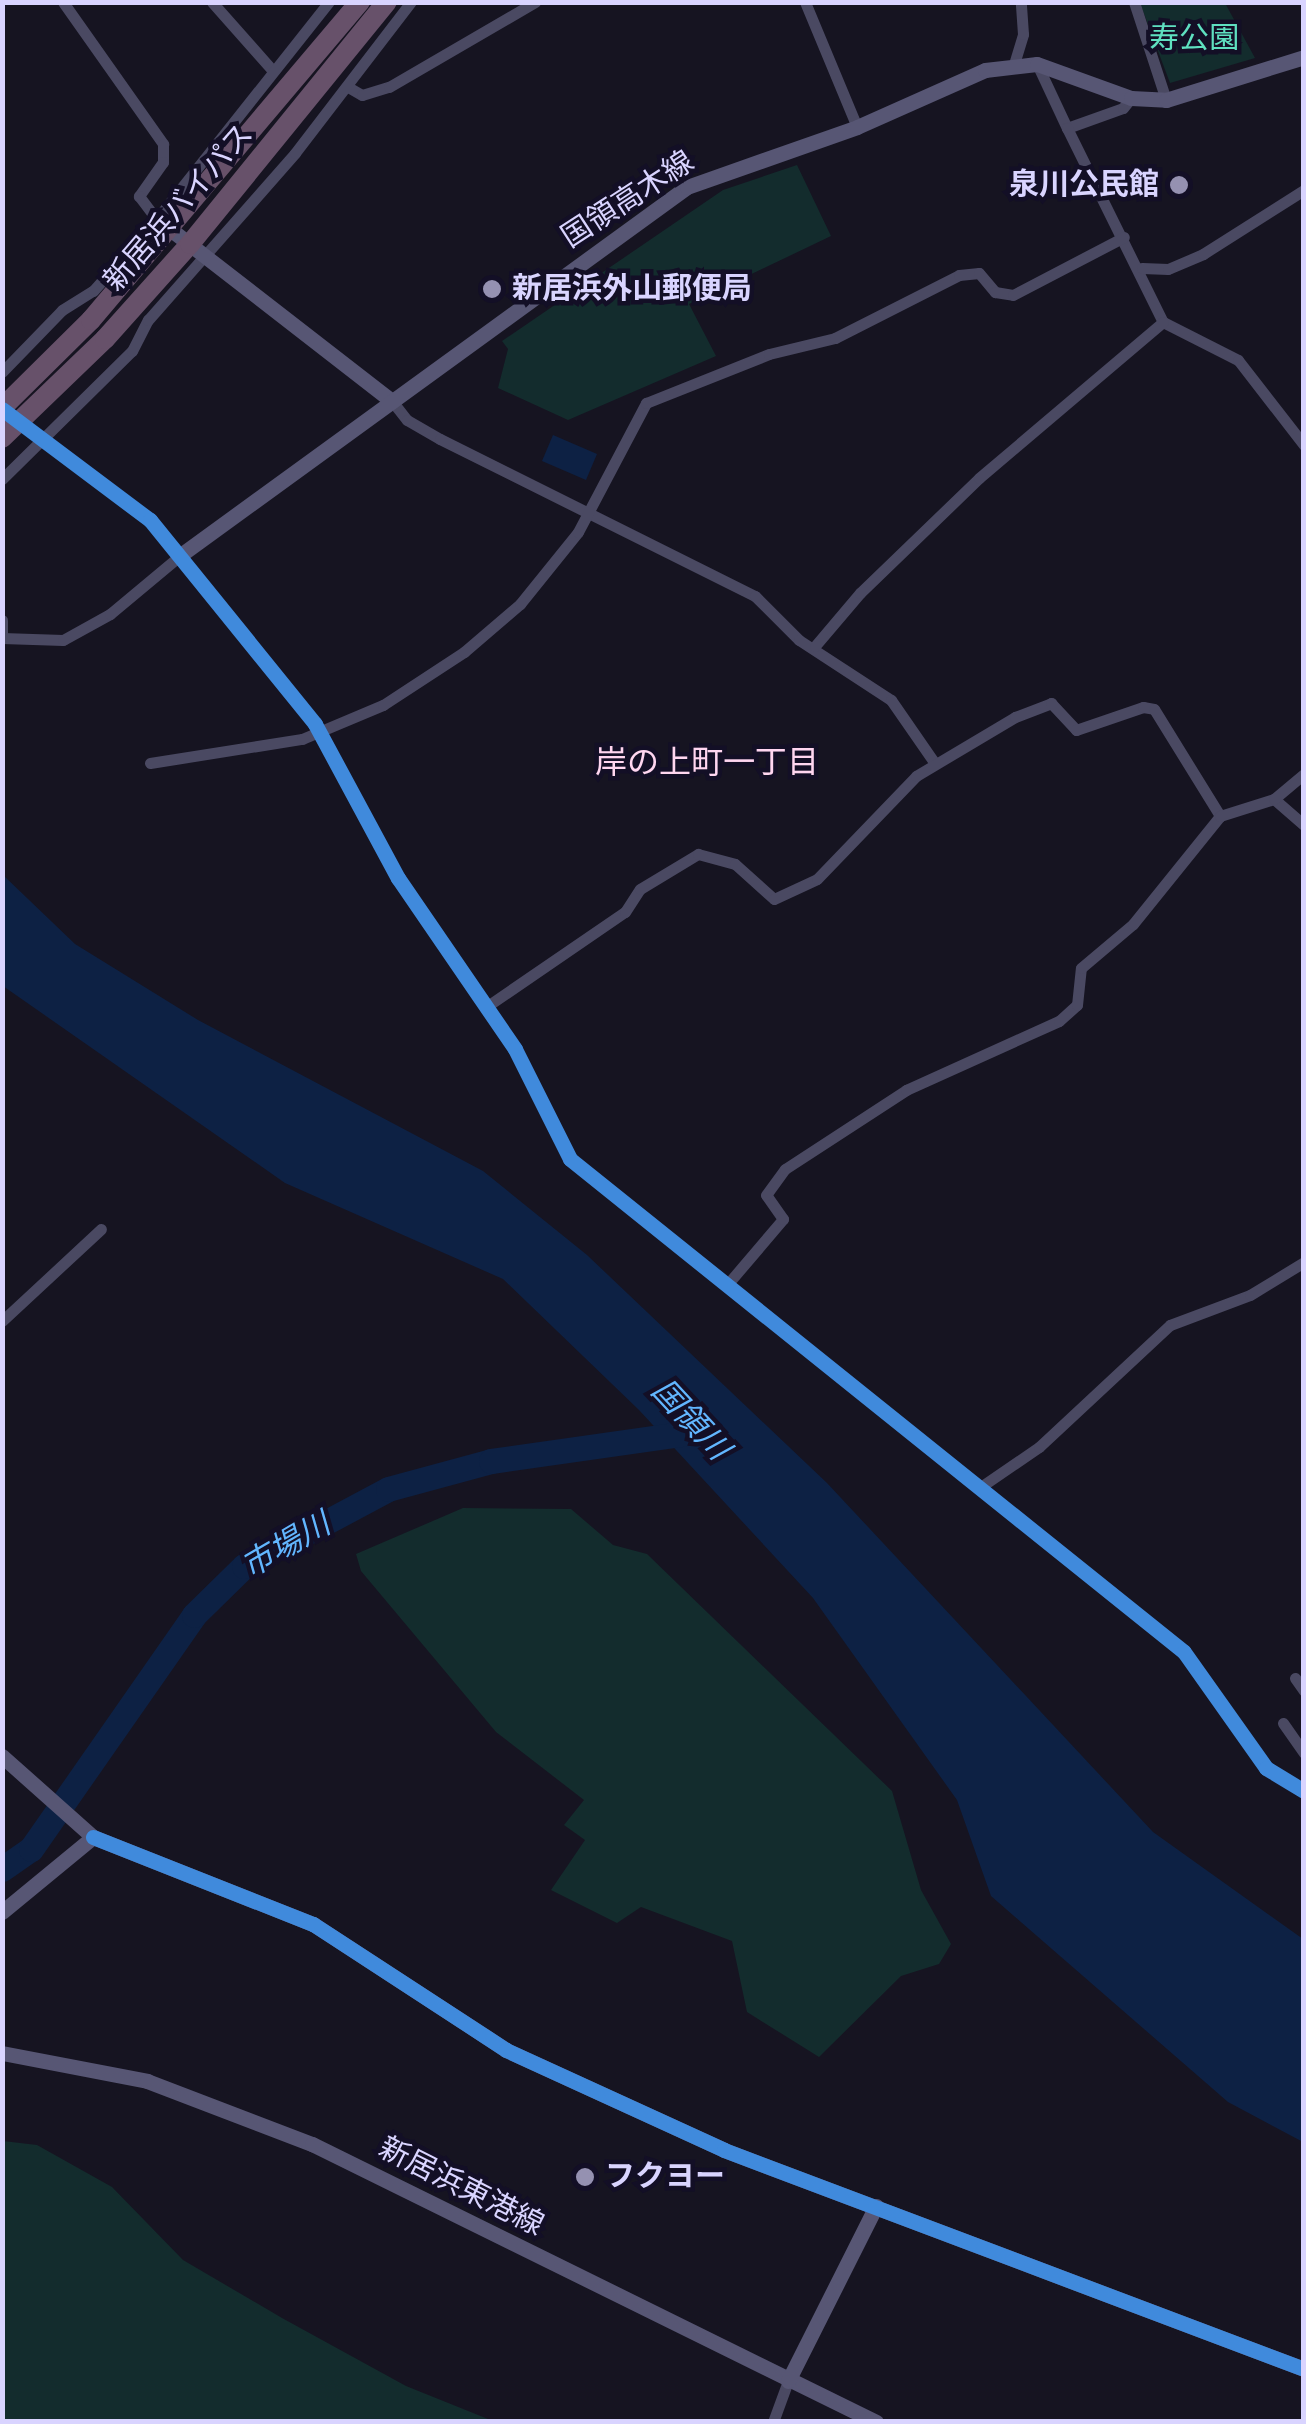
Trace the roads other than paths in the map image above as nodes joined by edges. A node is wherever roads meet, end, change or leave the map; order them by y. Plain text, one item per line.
1 (63, 2) edge
2 (212, 2) edge
3 (329, 2) edge
4 (360, 2) edge
5 (387, 2) edge
6 (411, 2) edge
7 (535, 2) edge
8 (805, 2) edge
9 (1021, 2) edge
10 (1036, 2) edge
11 (1134, 2) edge
12 (1024, 34) junction
13 (1304, 57) edge
14 (1014, 64) junction
15 (1037, 64) junction
16 (273, 71) junction
17 (348, 87) junction
18 (1131, 98) junction
19 (1166, 100) junction
20 (857, 127) junction
21 (1067, 128) junction
22 (1304, 190) edge
23 (163, 224) junction
24 (1124, 237) junction
25 (198, 250) junction
26 (1142, 268) junction
27 (1164, 322) junction
28 (2, 372) edge
29 (392, 401) junction
30 (2, 408) edge
31 (2, 438) edge
32 (41, 438) junction
33 (1304, 444) edge
34 (2, 479) edge
35 (589, 512) junction
36 (182, 554) junction
37 (2, 620) edge
38 (815, 646) junction
39 (320, 732) junction
40 (934, 762) junction
41 (150, 764) dead end
42 (1304, 774) edge
43 (1274, 799) junction
44 (1220, 816) junction
45 (1304, 825) edge
46 (486, 1007) junction
47 (101, 1229) dead end
48 (1304, 1262) edge
49 (726, 1286) junction
50 (2, 1321) edge
51 (982, 1486) junction
52 (1295, 1678) dead end
53 (1304, 1690) edge
54 (1284, 1723) dead end
55 (1304, 1753) edge
56 (3, 1757) edge
57 (1304, 1791) edge
58 (87, 1832) junction
59 (2, 1912) edge
60 (2, 2053) edge
61 (876, 2206) junction
62 (1304, 2369) edge
63 (788, 2382) junction
64 (773, 2422) edge
65 (876, 2422) edge

1 - 23 street
2 - 16 street
3 - 16 street
4 - 23 highway, 新居浜バイパス
5 - 25 highway, 新居浜バイパス
6 - 17 street
7 - 17 street
8 - 20 street
9 - 12 street
10 - 12 street
11 - 19 street
12 - 14 street
13 - 19 main road, 国領高木線
14 - 15 main road, 国領高木線
14 - 20 main road, 国領高木線
15 - 18 main road, 国領高木線
15 - 21 street
16 - 23 street
17 - 25 street
18 - 19 main road, 国領高木線
18 - 21 street
20 - 29 main road, 国領高木線
21 - 24 street
22 - 26 street
23 - 25 main road
23 - 28 street
23 - 30 highway, 新居浜バイパス
24 - 26 street
24 - 35 street
25 - 29 main road
25 - 31 highway, 新居浜バイパス
25 - 32 street
26 - 27 street
27 - 33 street
27 - 38 street
29 - 35 street
29 - 36 main road, 国領高木線
32 - 34 street
32 - 36 street
35 - 38 street
35 - 39 street
36 - 37 street
36 - 39 street
38 - 40 street
39 - 41 street
39 - 46 street
40 - 44 street
40 - 46 street
42 - 43 street
43 - 44 street
43 - 45 street
44 - 49 street
46 - 49 street
47 - 50 street
48 - 51 street
49 - 51 street
51 - 57 street
52 - 53 street
54 - 55 street
56 - 58 main road
58 - 59 main road
58 - 61 main road
60 - 63 main road, 新居浜東港線
61 - 62 main road
61 - 63 main road
63 - 64 street
63 - 65 main road, 新居浜東港線

